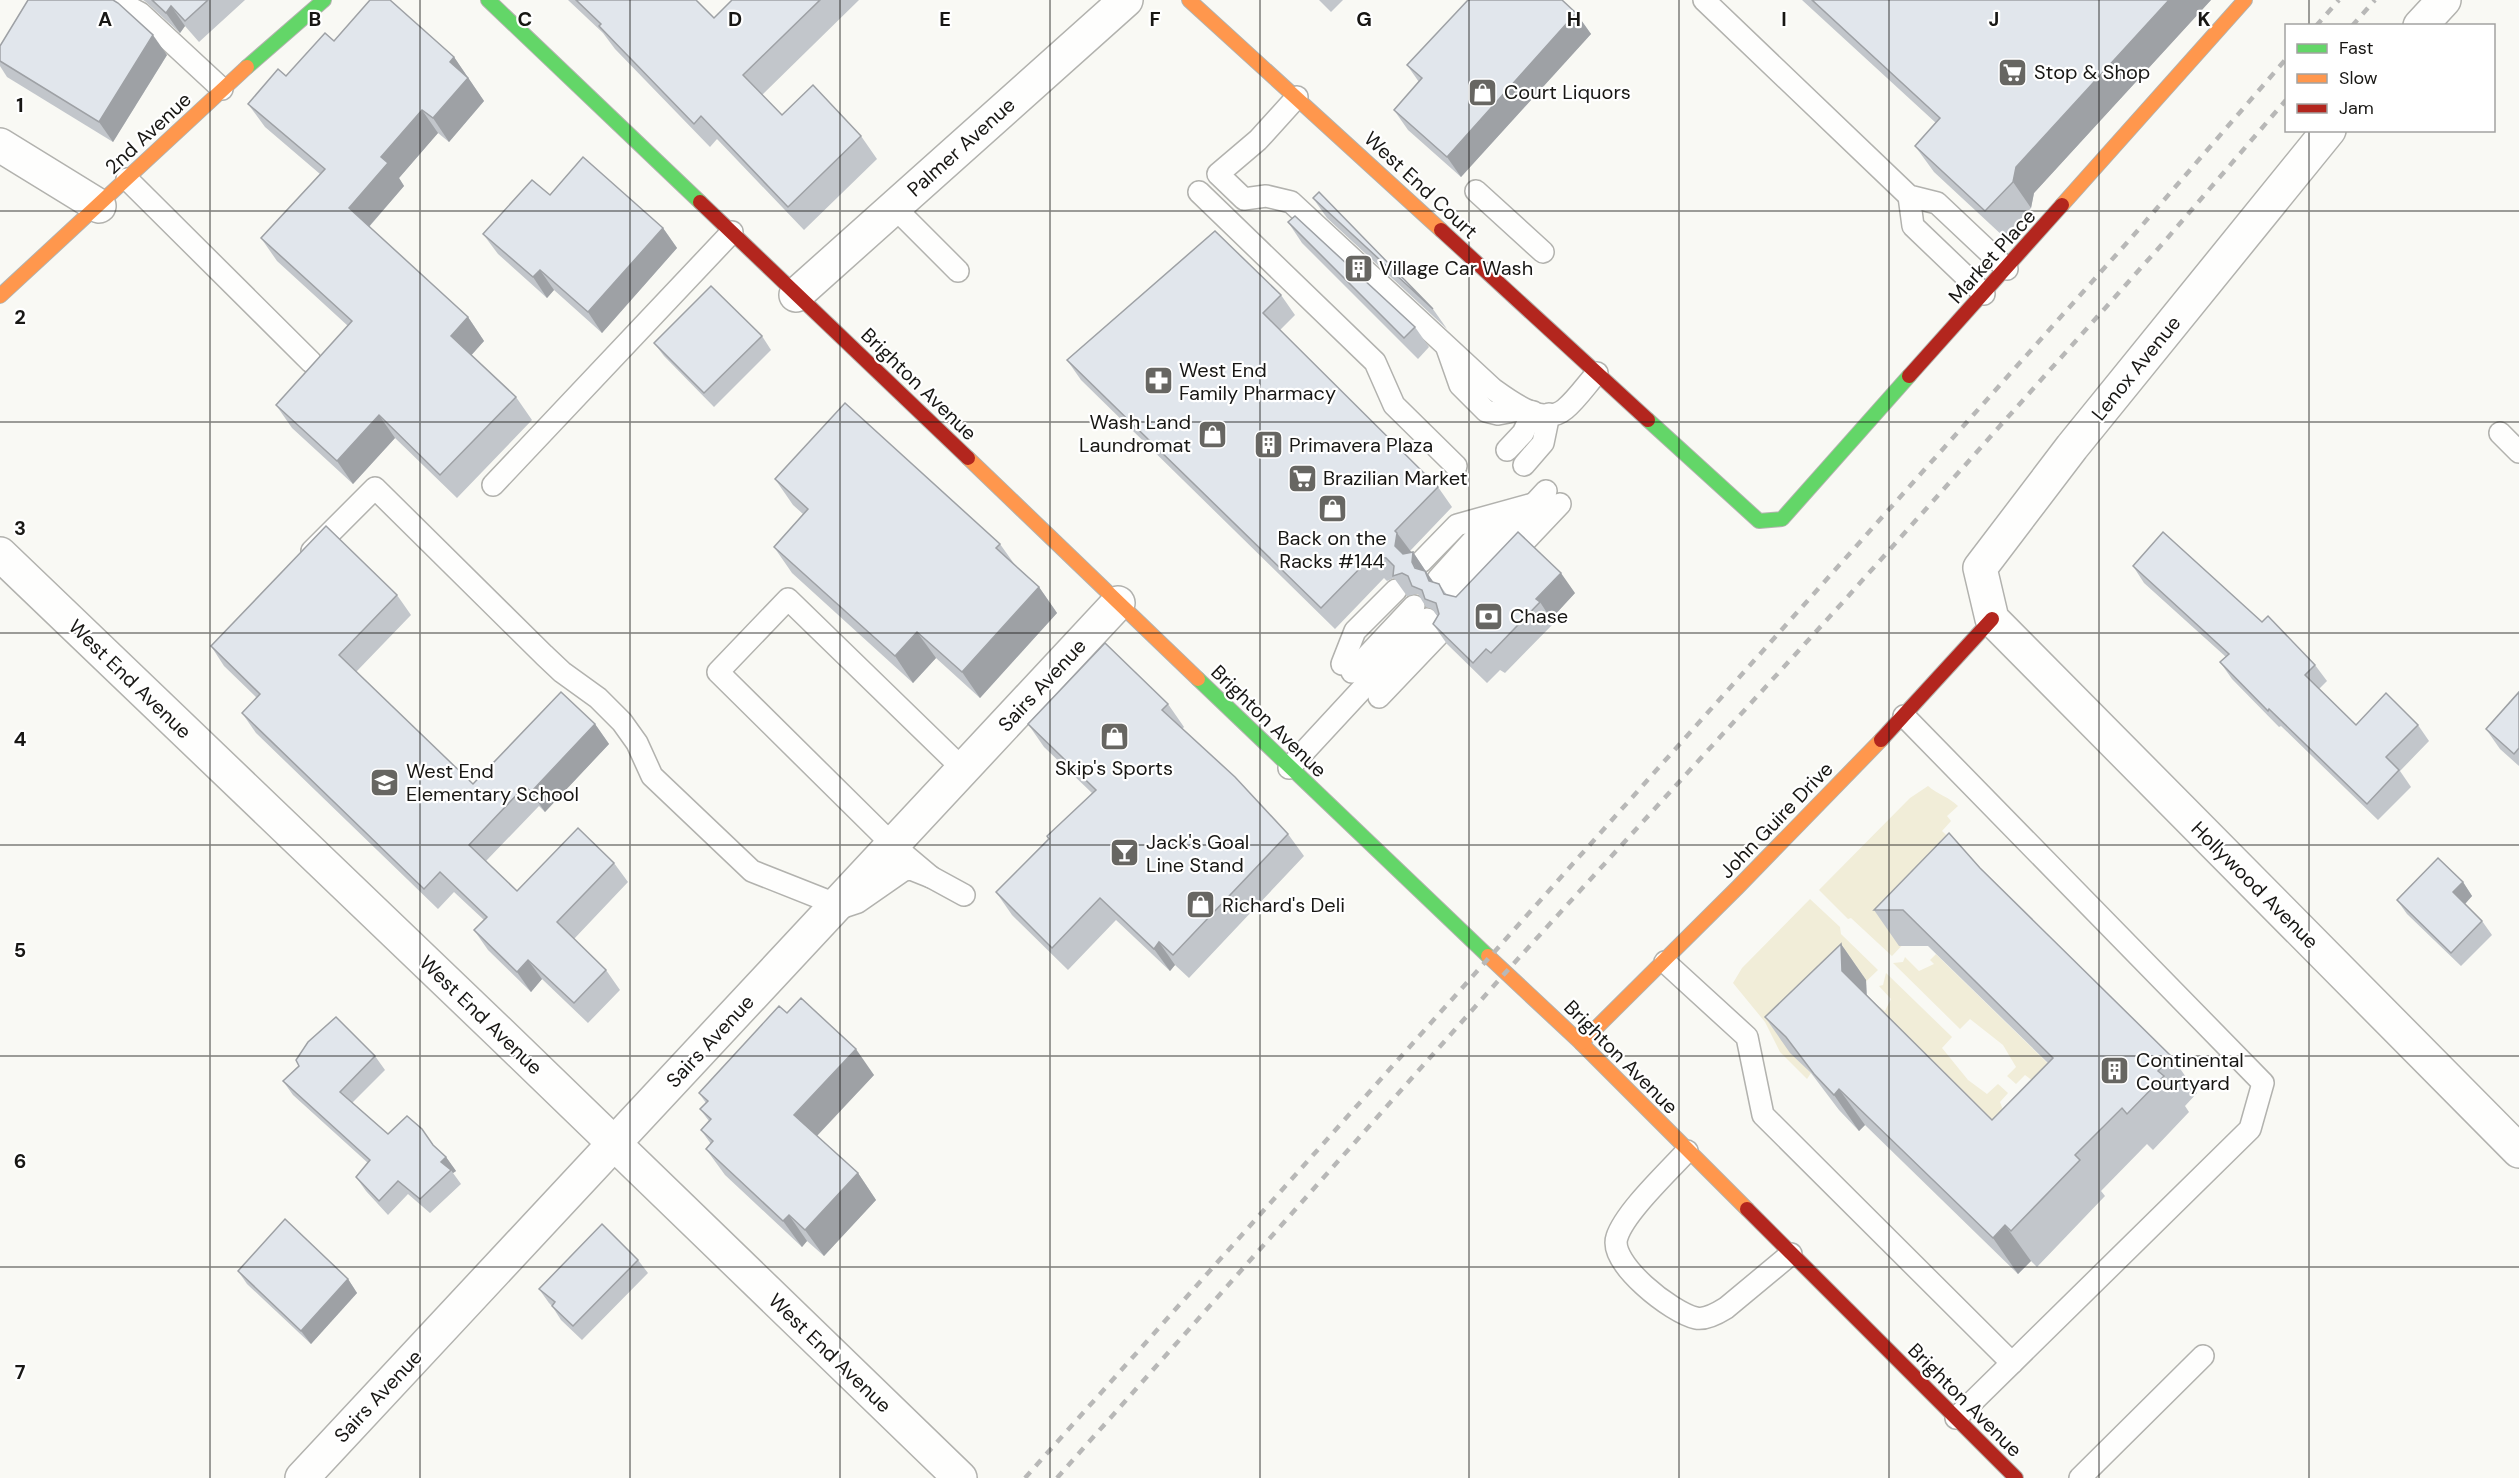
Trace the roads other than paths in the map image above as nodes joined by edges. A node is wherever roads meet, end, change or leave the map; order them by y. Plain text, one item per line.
1 (115, 0) edge
2 (324, 0) edge
3 (488, 0) edge
4 (1126, 0) edge
5 (1189, 0) edge
6 (1704, 0) edge
7 (2246, 0) edge
8 (2444, 0) edge
9 (2422, 24) edge
10 (222, 89) junction
11 (1297, 97) junction
12 (2327, 132) edge
13 (0, 146) edge
14 (127, 179) junction
15 (1476, 191) dead end
16 (1198, 192) dead end
17 (1909, 196) junction
18 (1244, 199) junction
19 (99, 206) junction
20 (894, 207) junction
21 (1225, 219) junction
22 (732, 232) junction
23 (1542, 252) dead end
24 (2007, 269) junction
25 (958, 271) dead end
26 (1984, 294) junction
27 (796, 295) junction
28 (0, 296) edge
29 (311, 362) edge
30 (1597, 373) junction
31 (1541, 413) junction
32 (2500, 433) dead end
33 (1507, 450) dead end
34 (2519, 452) edge
35 (1524, 465) dead end
36 (1456, 466) dead end
37 (493, 485) dead end
38 (1496, 514) junction
39 (1759, 521) joint
40 (0, 554) edge
41 (1421, 562) dead end
42 (295, 569) edge
43 (1396, 590) edge
44 (1118, 603) junction
45 (1427, 619) edge
46 (1992, 619) junction
47 (1360, 679) junction
48 (1905, 716) junction
49 (1289, 768) junction
50 (963, 769) junction
51 (893, 845) junction
52 (931, 877) junction
53 (964, 895) dead end
54 (837, 905) junction
55 (1665, 962) junction
56 (1581, 1043) junction
57 (615, 1144) junction
58 (1687, 1151) junction
59 (2519, 1151) edge
60 (1791, 1254) junction
61 (2203, 1356) dead end
62 (2012, 1363) junction
63 (1956, 1418) junction
64 (302, 1478) edge
65 (960, 1478) edge
66 (2016, 1478) edge
67 (2080, 1478) edge

1 - 10 lane
2 - 10 street, 2nd Avenue
3 - 22 street, Brighton Avenue
4 - 20 street, Palmer Avenue
5 - 11 street, West End Court
6 - 17 lane
7 - 24 street, Market Place
8 - 9 street
10 - 14 street, 2nd Avenue
11 - 18 lane
11 - 30 street, West End Court
12 - 46 street, Lenox Avenue
13 - 19 street
14 - 19 street, 2nd Avenue
14 - 29 lane
15 - 23 lane
16 - 21 lane
17 - 24 lane
17 - 26 lane
18 - 21 lane
18 - 31 lane
19 - 28 street, 2nd Avenue
20 - 25 lane
20 - 27 street, Palmer Avenue
21 - 36 lane
22 - 27 street, Brighton Avenue
22 - 37 lane
24 - 26 street, Market Place
26 - 39 street, Market Place
27 - 44 street, Brighton Avenue
30 - 31 lane
30 - 39 street, West End Court
31 - 33 lane
31 - 35 lane
32 - 34 lane
38 - 38 lane
38 - 41 lane
40 - 57 street, West End Avenue
42 - 54 lane
43 - 47 lane
44 - 49 street, Brighton Avenue
44 - 50 street, Sairs Avenue
45 - 47 lane
46 - 48 street, John Guire Drive
46 - 59 street, Hollywood Avenue
47 - 49 lane
48 - 55 street, John Guire Drive
48 - 62 lane
49 - 56 street, Brighton Avenue
50 - 51 street, Sairs Avenue
50 - 51 lane
51 - 52 lane
51 - 54 street, Sairs Avenue
52 - 53 lane
52 - 54 lane
54 - 57 street, Sairs Avenue
55 - 56 street, John Guire Drive
55 - 62 lane
56 - 58 street, Brighton Avenue
57 - 64 street, Sairs Avenue
57 - 65 street, West End Avenue
58 - 60 street, Brighton Avenue
58 - 60 lane
60 - 63 street, Brighton Avenue
61 - 67 lane
62 - 63 lane
63 - 66 street, Brighton Avenue

